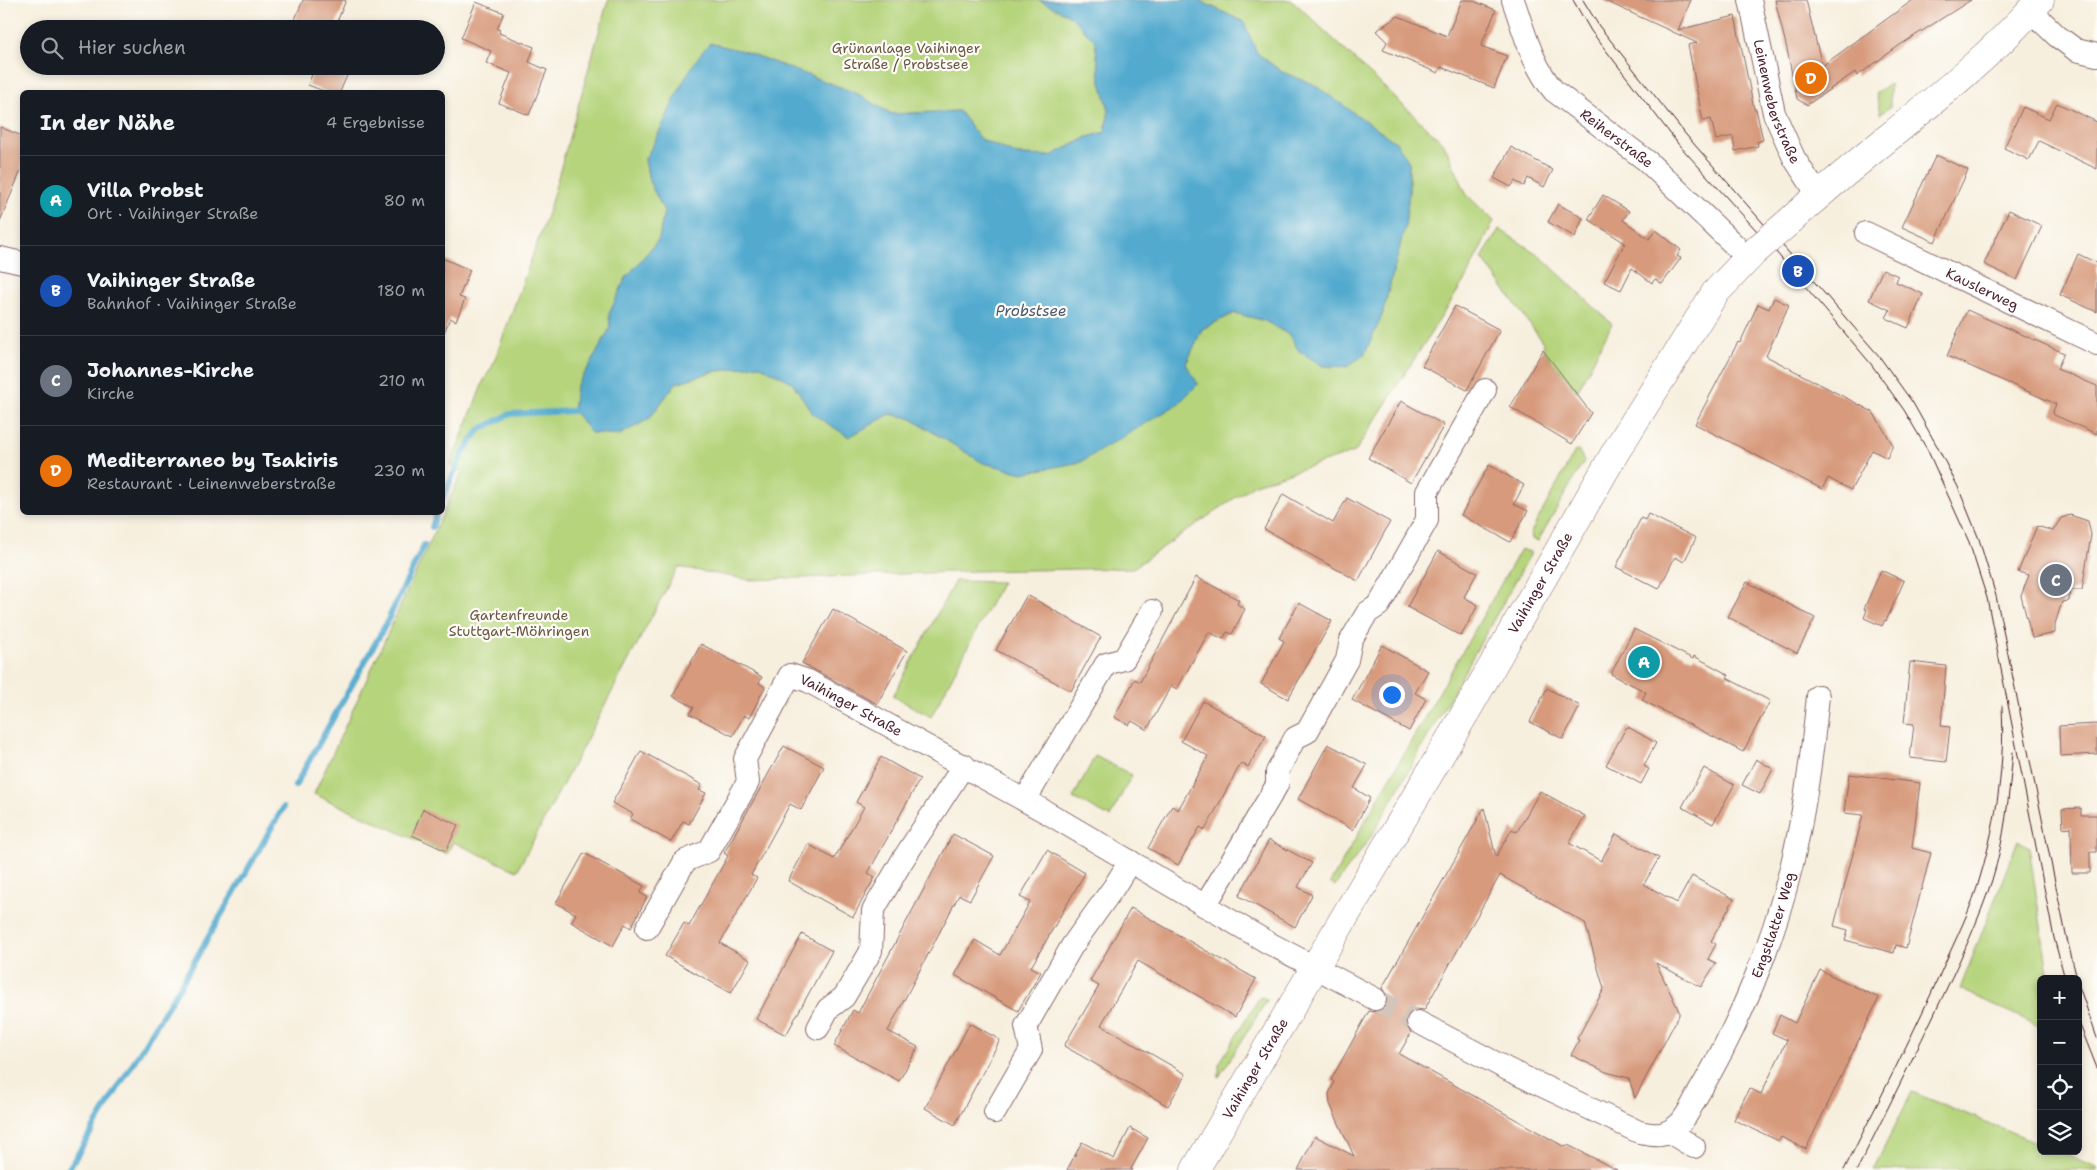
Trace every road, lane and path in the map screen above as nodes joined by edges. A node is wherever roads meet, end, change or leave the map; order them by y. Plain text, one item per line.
1 (1513, 0) edge
2 (1750, 0) edge
3 (2035, 6) edge
4 (2097, 56) edge
5 (1818, 195) junction
6 (1866, 233) dead end
7 (1751, 255) junction
8 (0, 258) edge
9 (20, 263) edge
10 (2097, 344) edge
11 (1485, 390) dead end
12 (1152, 611) dead end
13 (1818, 696) dead end
14 (964, 765) junction
15 (1025, 800) junction
16 (1130, 861) junction
17 (1205, 906) junction
18 (646, 928) dead end
19 (1314, 967) junction
20 (1375, 999) tunnel mouth
21 (1418, 1022) tunnel mouth
22 (818, 1028) dead end
23 (995, 1112) dead end
24 (1669, 1132) junction
25 (1694, 1147) dead end
26 (1195, 1170) edge

1 - 7 street, Reiherstraße
2 - 5 street, Leinenweberstraße
3 - 4 street
3 - 5 main road, Vaihinger Straße
5 - 7 main road, Vaihinger Straße, bridge
6 - 10 street, Kauslerweg
7 - 19 main road, Vaihinger Straße
8 - 9 street
11 - 17 street
12 - 15 street
13 - 24 street, Engstlatter Weg
14 - 15 street, Vaihinger Straße
14 - 18 street, Vaihinger Straße
14 - 22 street
15 - 16 street, Vaihinger Straße
16 - 17 street, Vaihinger Straße
16 - 23 street
17 - 19 street, Vaihinger Straße
19 - 20 street
19 - 26 main road, Vaihinger Straße
21 - 24 street
24 - 25 street

